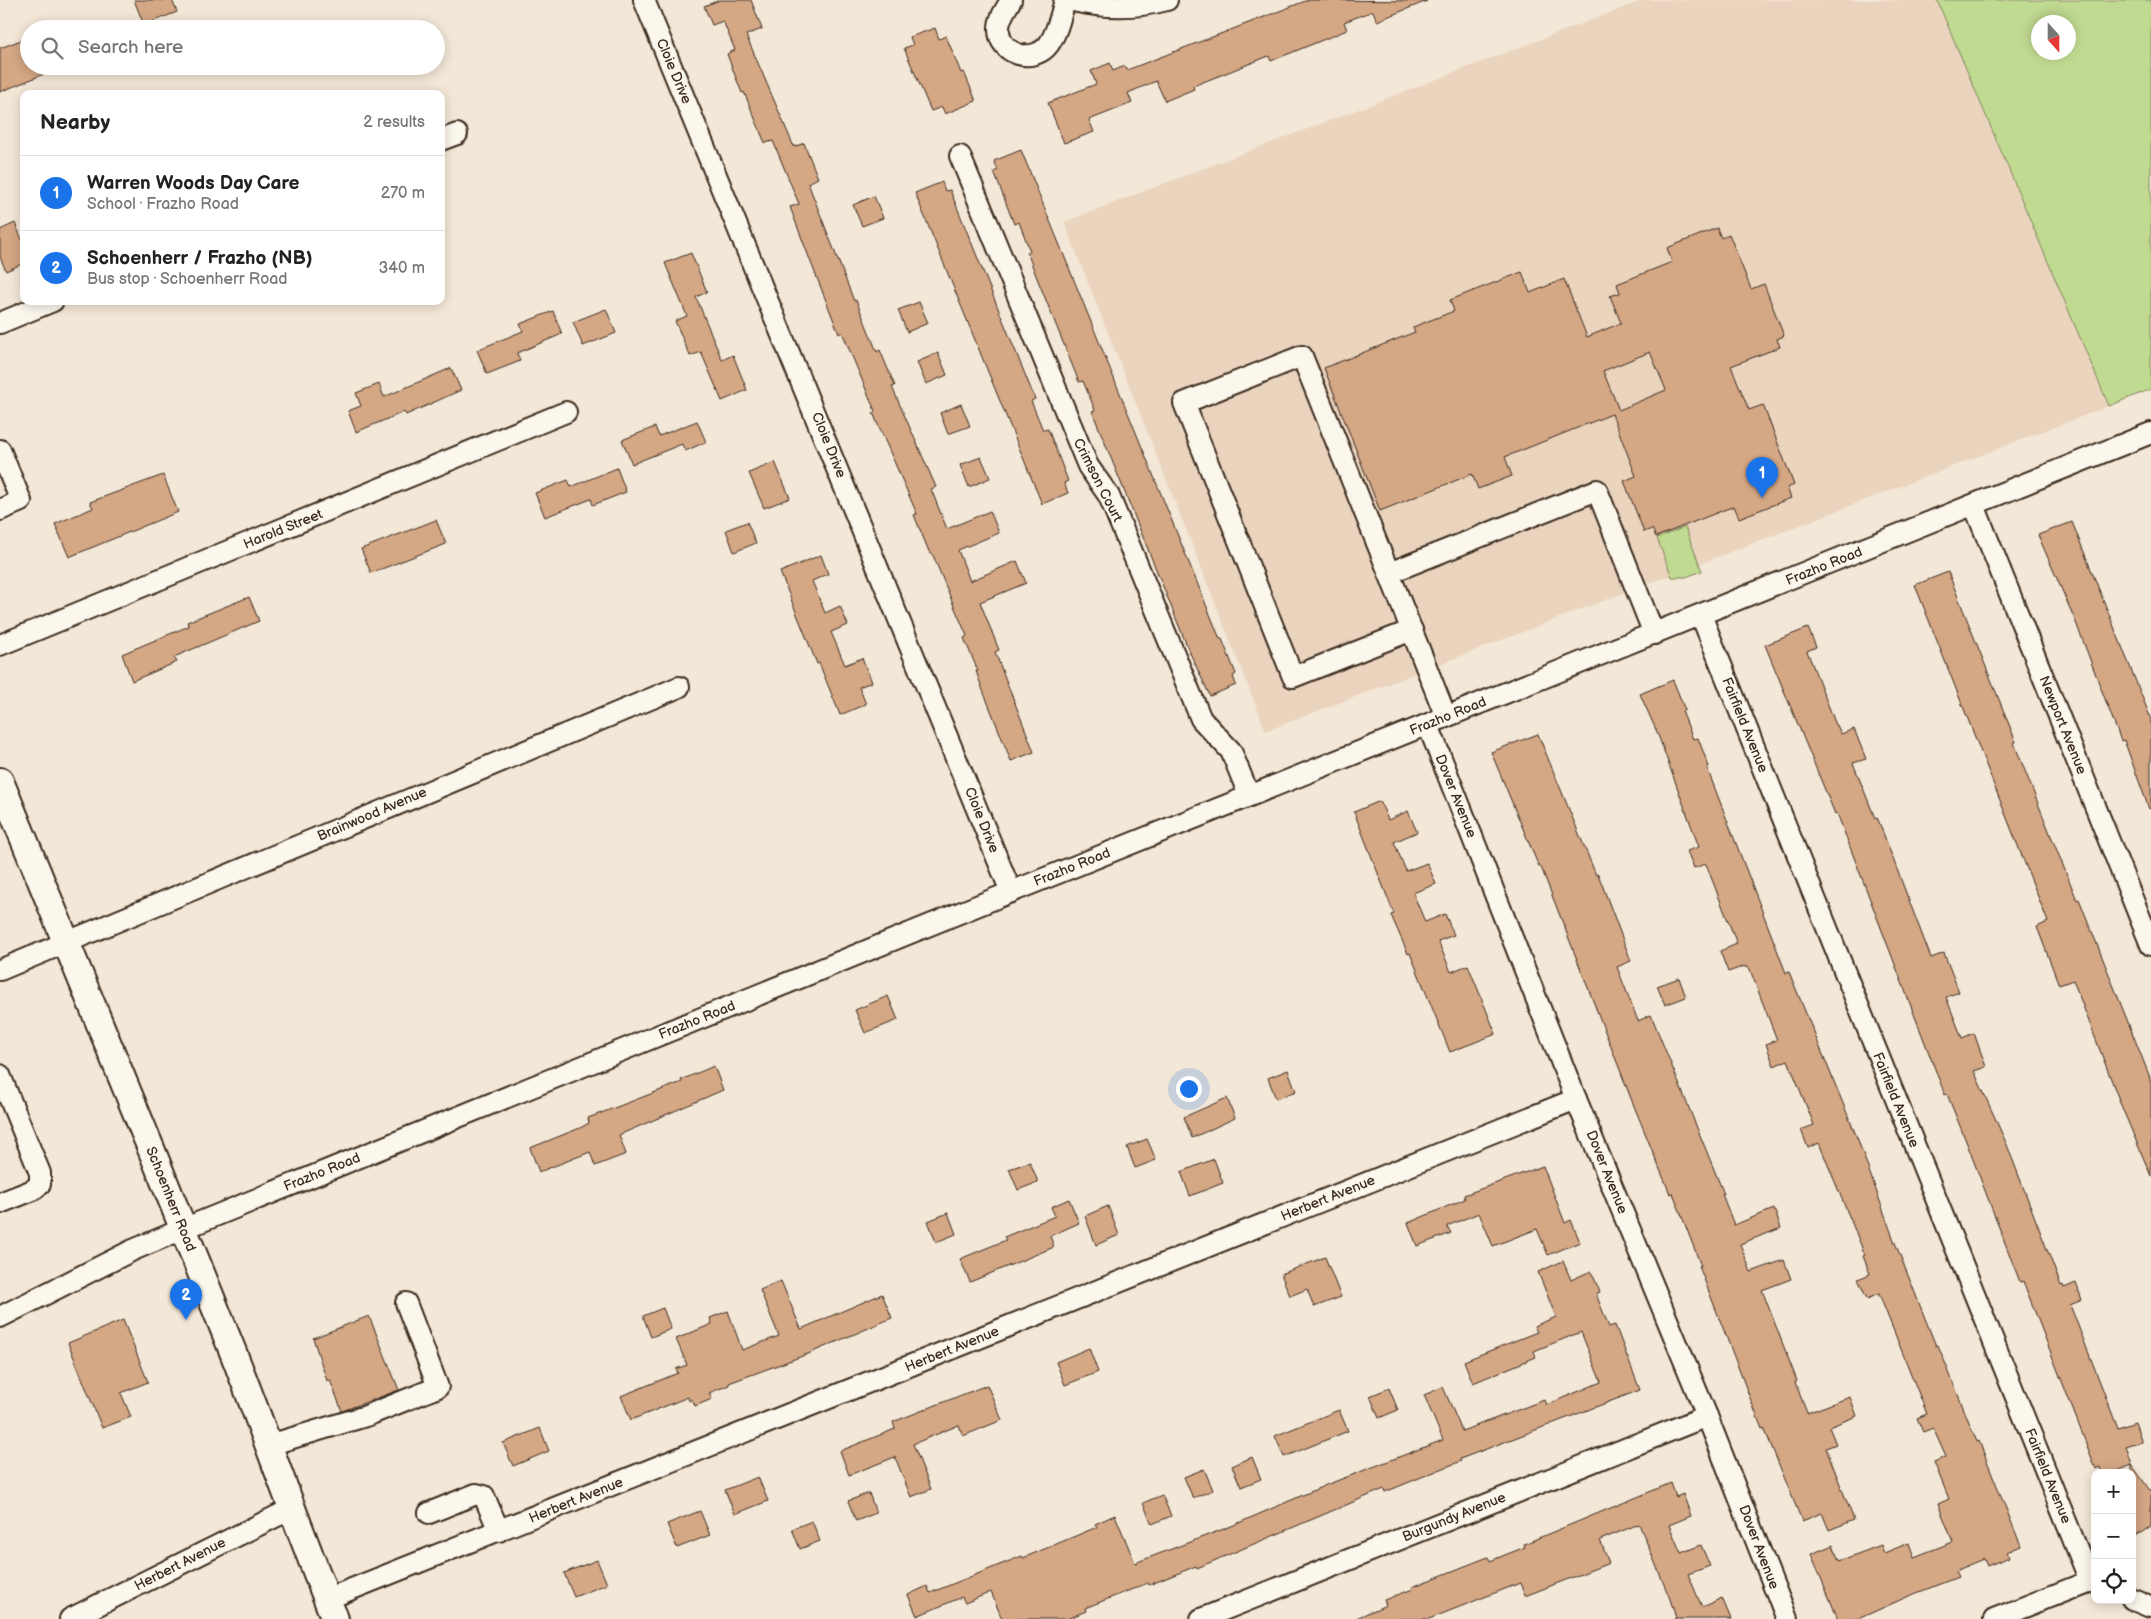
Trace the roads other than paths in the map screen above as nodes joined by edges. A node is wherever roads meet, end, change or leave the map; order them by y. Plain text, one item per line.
1 (644, 0) edge
2 (1011, 0) edge
3 (1065, 0) edge
4 (1069, 0) edge
5 (1167, 0) edge
6 (960, 156) dead end
7 (43, 305) edge
8 (0, 323) edge
9 (566, 412) dead end
10 (2151, 433) edge
11 (0, 450) edge
12 (1974, 505) junction
13 (0, 510) edge
14 (1389, 573) junction
15 (1701, 615) junction
16 (1412, 630) junction
17 (1654, 634) junction
18 (0, 645) edge
19 (679, 687) dead end
20 (1446, 717) junction
21 (1428, 724) junction
22 (0, 781) edge
23 (1249, 796) junction
24 (1011, 892) junction
25 (65, 942) junction
26 (2151, 945) edge
27 (0, 970) edge
28 (0, 1075) edge
29 (1576, 1098) junction
30 (0, 1203) edge
31 (183, 1229) junction
32 (406, 1303) dead end
33 (0, 1317) edge
34 (1707, 1416) junction
35 (269, 1445) junction
36 (291, 1509) junction
37 (429, 1513) dead end
38 (499, 1531) junction
39 (2091, 1580) edge
40 (2091, 1582) edge
41 (2136, 1601) edge
42 (2151, 1607) edge
43 (331, 1609) edge
44 (70, 1619) edge
45 (1202, 1619) edge
46 (1787, 1619) edge
47 (1994, 1619) edge

1 - 24 street, Cloie Drive
2 - 3 street
4 - 5 street
6 - 23 street, Crimson Court
7 - 8 street
9 - 18 street, Harold Street
10 - 12 street, Frazho Road
11 - 13 street
12 - 15 street, Frazho Road
12 - 26 street, Newport Avenue
14 - 16 street
14 - 16 street
14 - 17 street
15 - 17 street, Frazho Road
15 - 39 street, Fairfield Avenue
16 - 20 street
17 - 20 street, Frazho Road
19 - 25 street, Brainwood Avenue
20 - 21 street, Frazho Road
21 - 23 street, Frazho Road
21 - 29 street, Dover Avenue
22 - 25 main road, Schoenherr Road
23 - 24 street, Frazho Road
24 - 31 street, Frazho Road
25 - 27 street, Brainwood Avenue
25 - 31 main road, Schoenherr Road
28 - 30 street
29 - 34 street, Dover Avenue
29 - 38 street, Herbert Avenue
31 - 33 street, Frazho Road
31 - 35 main road, Schoenherr Road
32 - 35 street
34 - 45 street, Burgundy Avenue
34 - 46 street, Dover Avenue
35 - 36 main road, Schoenherr Road
36 - 43 main road, Schoenherr Road
36 - 44 street, Herbert Avenue
37 - 38 street
38 - 43 street, Herbert Avenue
40 - 47 street
41 - 42 street

